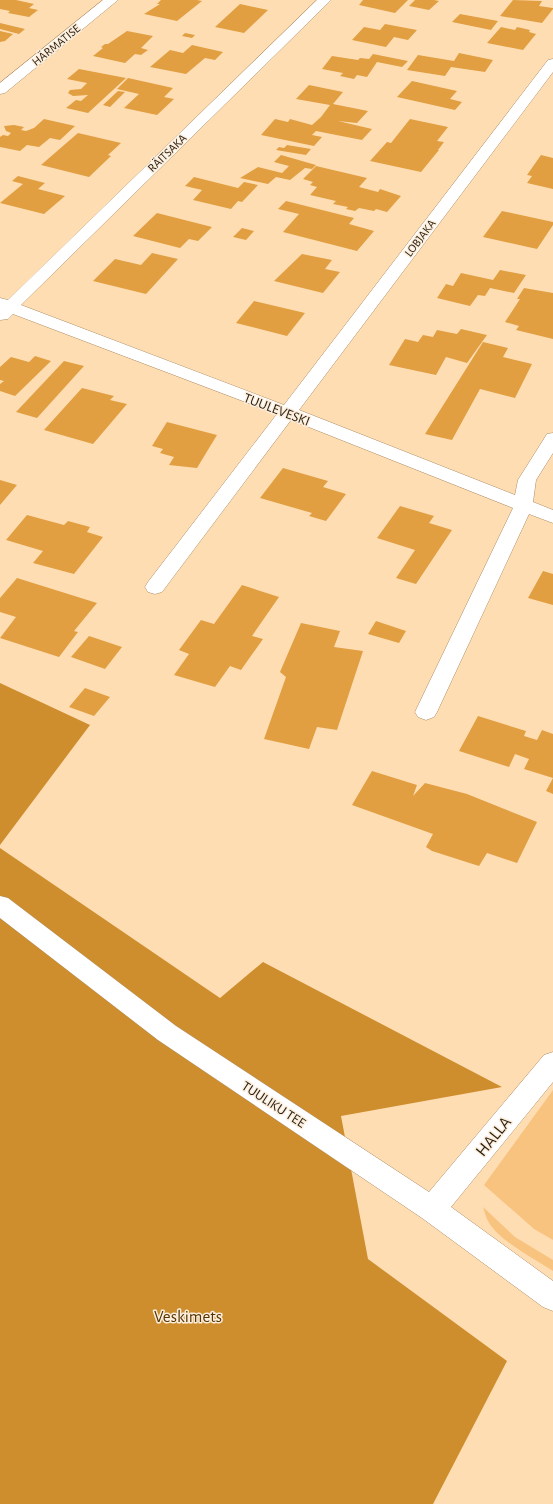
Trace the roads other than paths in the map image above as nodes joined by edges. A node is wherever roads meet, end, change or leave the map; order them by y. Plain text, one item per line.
1 (111, 0) edge
2 (324, 0) edge
3 (553, 64) edge
4 (0, 90) edge
5 (3, 309) edge
6 (287, 412) junction
7 (553, 438) edge
8 (523, 506) junction
9 (553, 517) edge
10 (154, 587) dead end
11 (426, 712) dead end
12 (0, 905) edge
13 (553, 1063) edge
14 (432, 1209) junction
15 (553, 1298) edge

1 - 4 street, HÄRMATISE
2 - 5 street, RÄITSAKA
3 - 6 street, LOBJAKA
5 - 6 street, TUULEVESKI
6 - 8 street, TUULEVESKI
6 - 10 street, LOBJAKA
7 - 8 street
8 - 9 street, TUULEVESKI
8 - 11 street
12 - 14 street, TUULIKU TEE
13 - 14 street, HALLA
14 - 15 street, TUULIKU TEE

